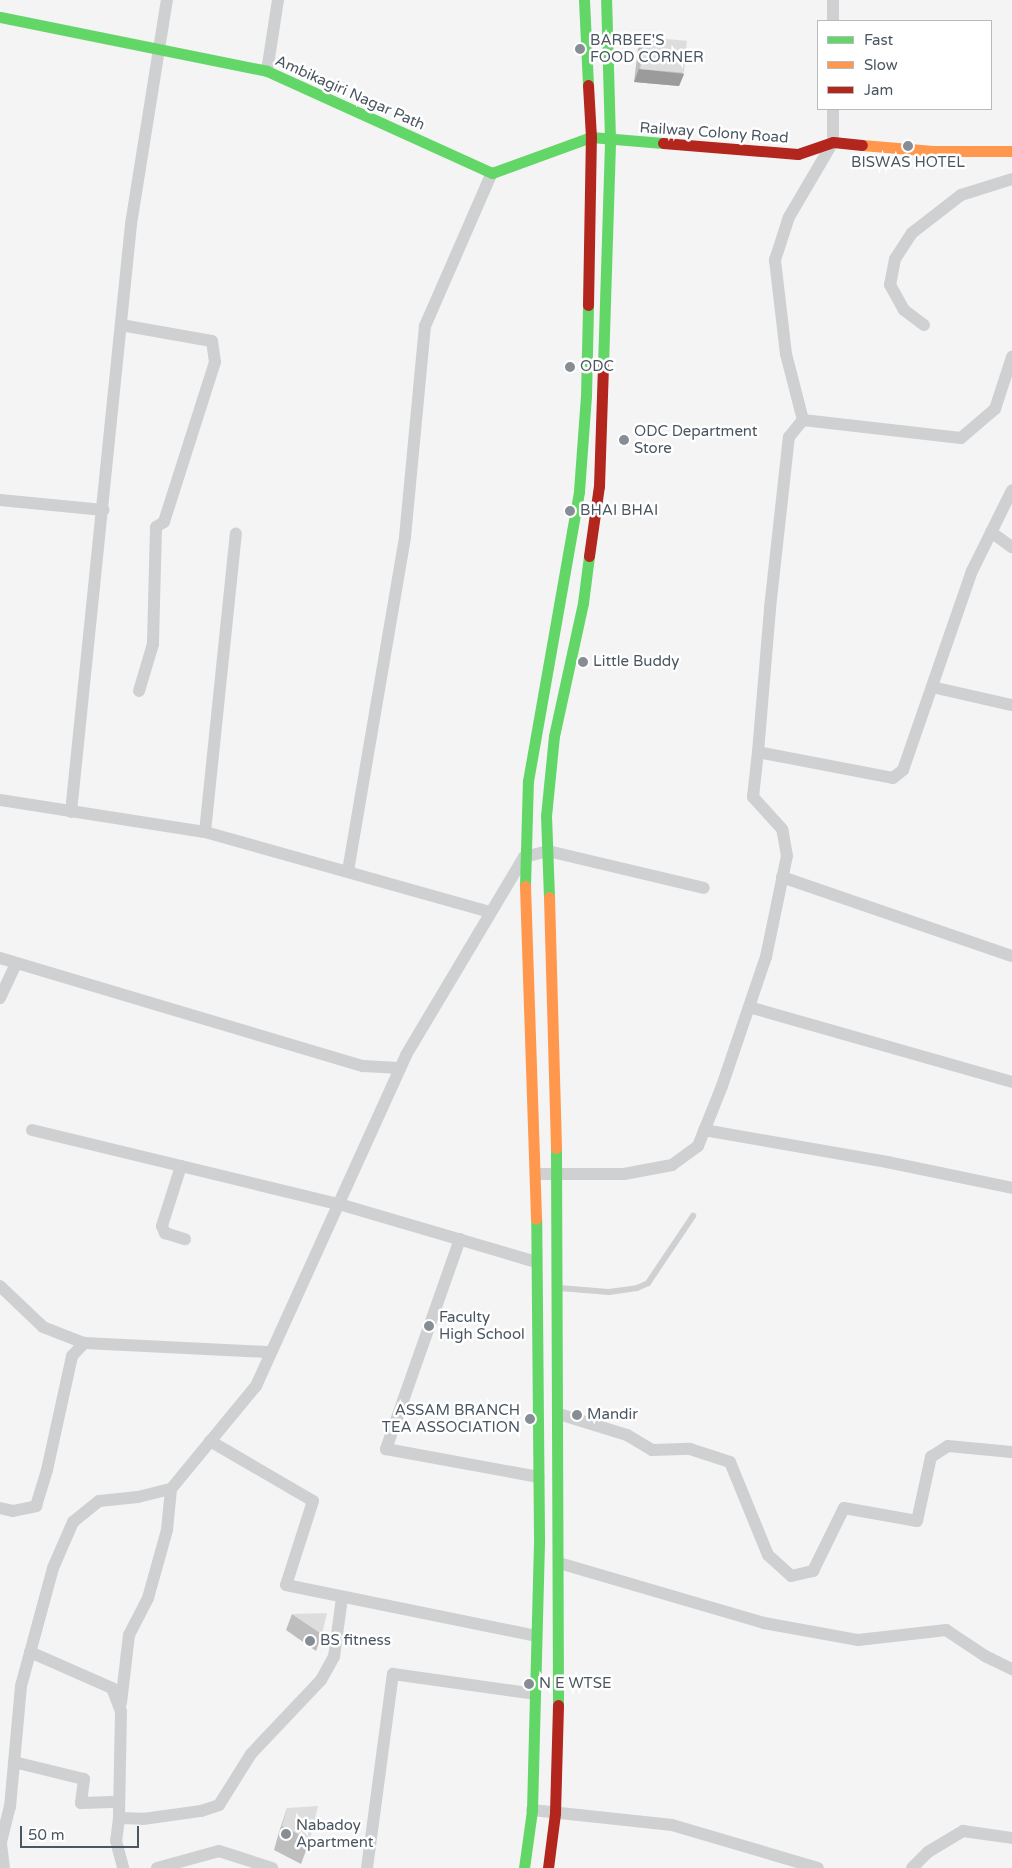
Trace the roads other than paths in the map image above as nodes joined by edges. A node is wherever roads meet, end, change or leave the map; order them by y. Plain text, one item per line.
1 (167, 0) edge
2 (278, 0) edge
3 (584, 0) edge
4 (606, 0) edge
5 (833, 0) edge
6 (0, 17) edge
7 (833, 20) edge
8 (160, 49) junction
9 (267, 71) junction
10 (833, 110) edge
11 (592, 137) junction
12 (610, 139) junction
13 (833, 142) junction
14 (1012, 152) edge
15 (492, 173) junction
16 (1012, 178) edge
17 (121, 325) junction
18 (924, 325) dead end
19 (1012, 357) edge
20 (803, 420) junction
21 (1012, 490) edge
22 (0, 500) edge
23 (104, 510) junction
24 (991, 532) junction
25 (236, 534) dead end
26 (1012, 547) edge
27 (932, 687) junction
28 (140, 691) dead end
29 (1012, 705) edge
30 (758, 752) junction
31 (0, 800) edge
32 (71, 812) junction
33 (205, 832) junction
34 (548, 851) junction
35 (524, 857) junction
36 (348, 870) junction
37 (782, 877) junction
38 (704, 888) dead end
39 (489, 912) junction
40 (1012, 956) edge
41 (0, 958) edge
42 (16, 963) junction
43 (0, 998) edge
44 (749, 1007) junction
45 (400, 1068) junction
46 (1012, 1082) edge
47 (32, 1130) dead end
48 (704, 1130) junction
49 (181, 1166) junction
50 (536, 1174) junction
51 (556, 1174) junction
52 (1012, 1188) edge
53 (339, 1204) junction
54 (693, 1216) dead end
55 (185, 1239) dead end
56 (460, 1239) junction
57 (536, 1262) junction
58 (0, 1286) edge
59 (557, 1288) junction
60 (84, 1343) junction
61 (272, 1352) junction
62 (559, 1414) junction
63 (210, 1441) junction
64 (1012, 1452) edge
65 (538, 1477) junction
66 (171, 1489) junction
67 (0, 1508) edge
68 (559, 1563) junction
69 (342, 1598) junction
70 (536, 1636) junction
71 (30, 1652) junction
72 (1012, 1669) edge
73 (535, 1694) junction
74 (121, 1711) junction
75 (14, 1762) junction
76 (119, 1802) junction
77 (532, 1810) junction
78 (555, 1812) junction
79 (119, 1818) junction
80 (1012, 1838) edge
81 (1, 1848) edge
82 (4, 1868) edge
83 (123, 1868) edge
84 (157, 1868) edge
85 (273, 1868) edge
86 (367, 1868) edge
87 (524, 1868) edge
88 (548, 1868) edge
89 (818, 1868) edge
90 (912, 1868) edge

1 - 8 street
2 - 9 street
3 - 11 main road
4 - 12 main road
5 - 7 street
6 - 8 main road, Ambikagiri Nagar Path
8 - 9 main road, Ambikagiri Nagar Path
8 - 17 street
9 - 15 main road, Ambikagiri Nagar Path
10 - 13 street
11 - 12 main road, Railway Colony Road
11 - 15 main road
11 - 35 main road
12 - 13 main road, Railway Colony Road
12 - 34 main road
13 - 14 main road, Railway Colony Road
13 - 20 street
15 - 36 street
16 - 18 street
17 - 23 street
17 - 28 street
19 - 20 street
20 - 30 street
21 - 24 street
22 - 23 street
23 - 32 street
24 - 26 street
24 - 27 street
25 - 33 street
27 - 29 street
27 - 30 street
30 - 37 street
31 - 32 street
32 - 33 street
33 - 36 street
34 - 35 street
34 - 38 street
34 - 51 main road
35 - 39 street
35 - 50 main road
36 - 39 street
37 - 40 street
37 - 44 street
39 - 45 street
41 - 42 street
42 - 43 street
42 - 45 street
44 - 46 street
44 - 48 street
45 - 53 street
47 - 49 street
48 - 51 street
48 - 52 street
49 - 53 street
49 - 55 street
50 - 51 street
50 - 57 main road
51 - 59 main road
53 - 56 street
53 - 61 street
54 - 59 lane
56 - 57 street
56 - 65 street
57 - 65 main road
58 - 60 street
59 - 62 main road
60 - 61 street
60 - 67 street
61 - 63 street
62 - 64 street
62 - 68 main road
63 - 66 street
63 - 69 street
65 - 70 main road
66 - 71 street
66 - 74 street
68 - 72 street
68 - 78 main road
69 - 70 street
69 - 79 street
70 - 73 main road
71 - 74 street
71 - 75 street
73 - 77 main road
73 - 86 street
74 - 76 street
75 - 76 street
75 - 81 street
76 - 79 street
77 - 78 street
77 - 87 main road
78 - 88 main road
78 - 89 street
79 - 83 street
80 - 90 street
81 - 82 street
84 - 85 street

